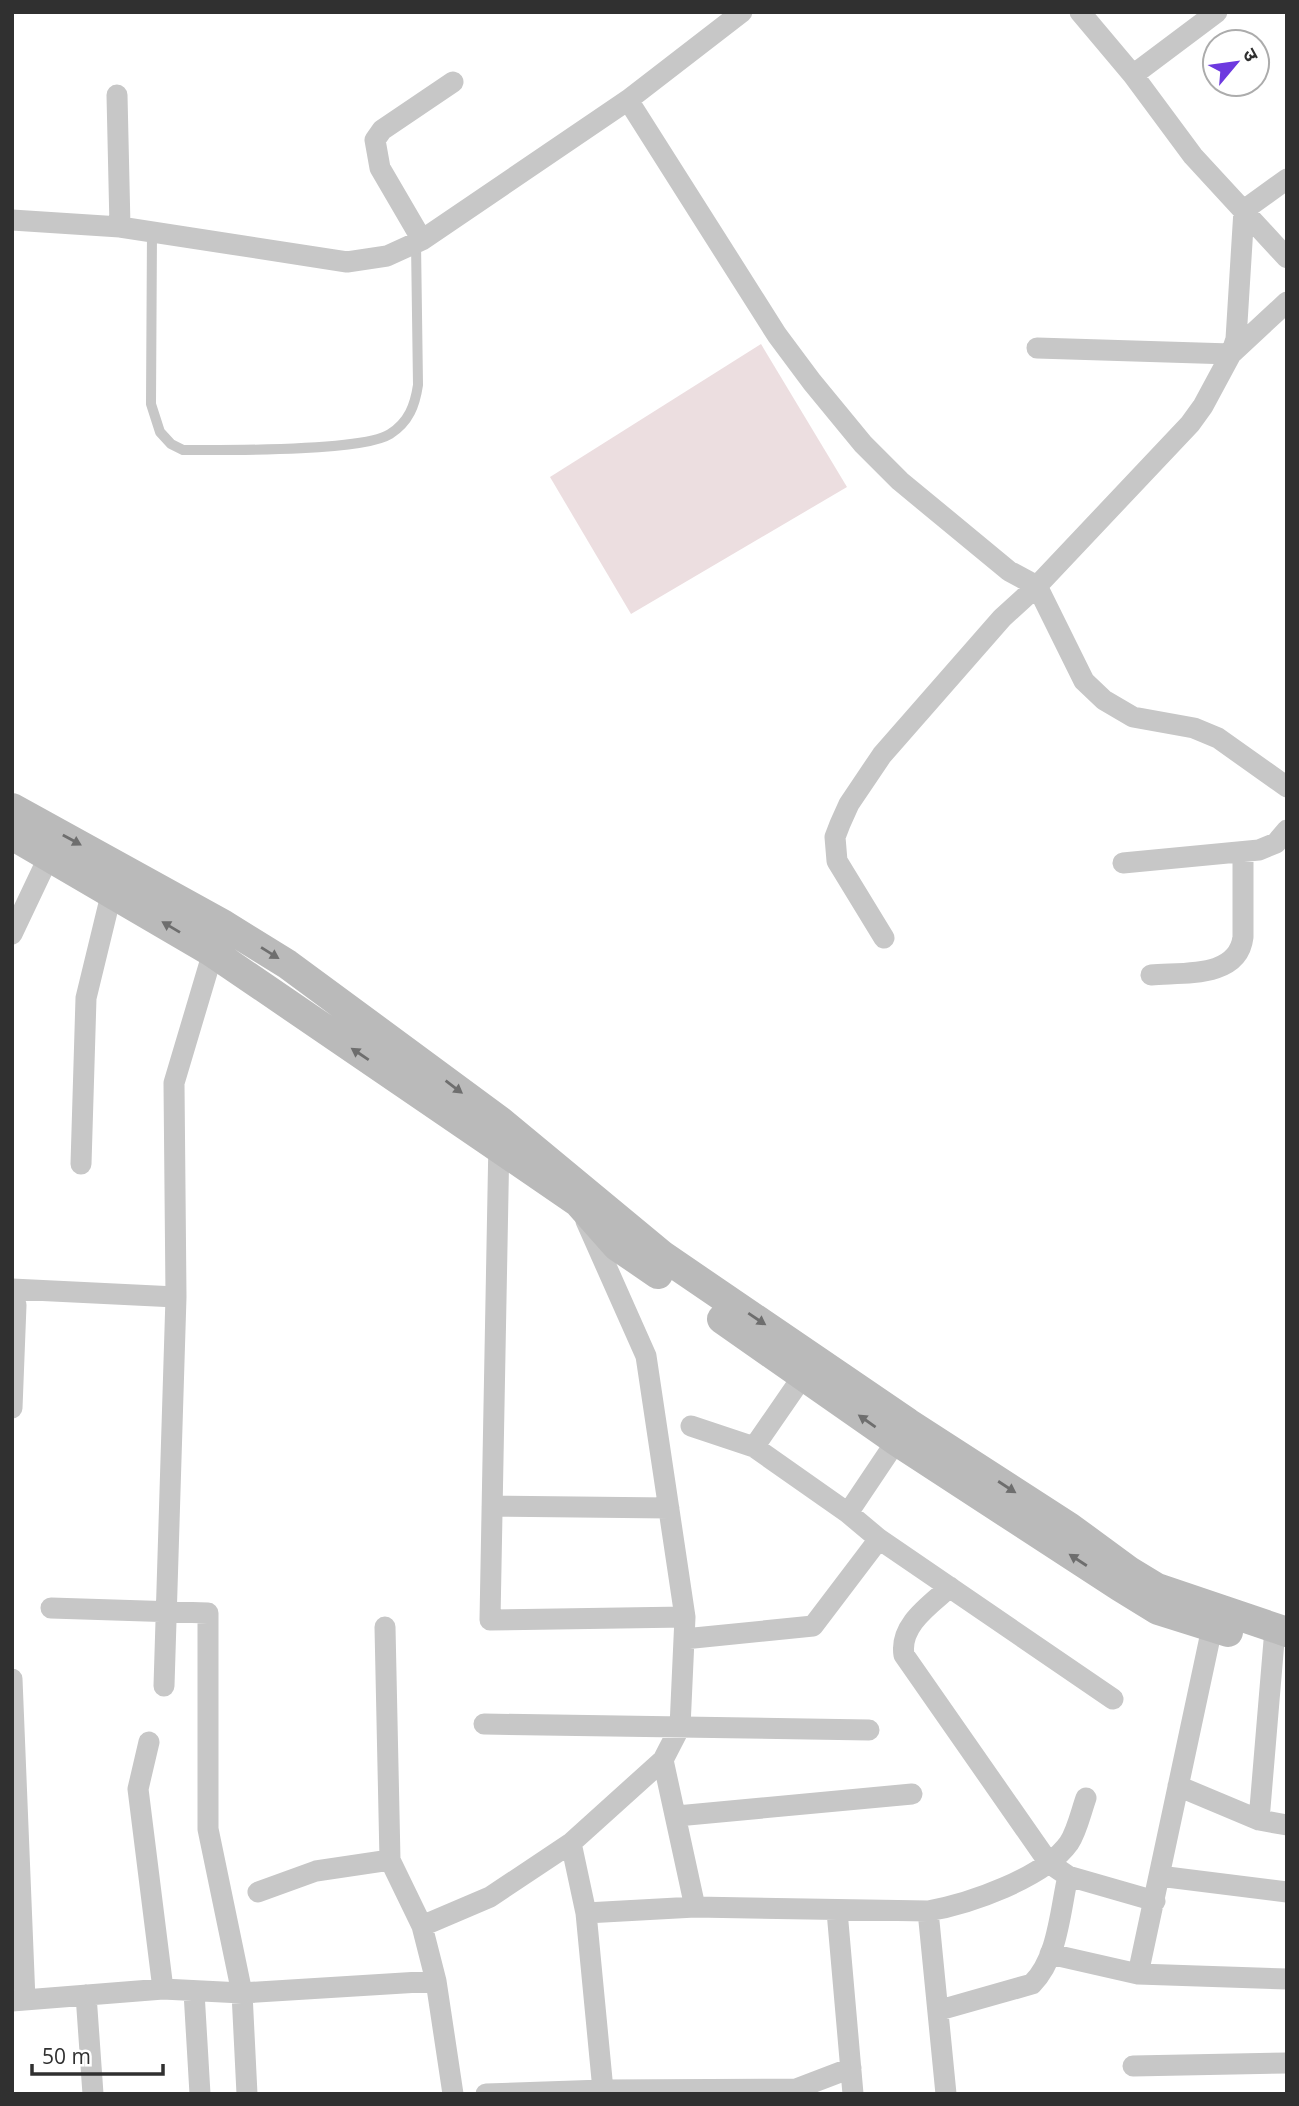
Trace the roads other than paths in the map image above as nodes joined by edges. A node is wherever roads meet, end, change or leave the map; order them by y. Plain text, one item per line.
1 (742, 12) edge
2 (1080, 12) edge
3 (1217, 12) edge
4 (713, 20) edge
5 (1133, 75) junction
6 (453, 82) dead end
7 (117, 95) dead end
8 (628, 100) junction
9 (1287, 179) edge
10 (1244, 210) junction
11 (12, 220) edge
12 (120, 227) junction
13 (152, 231) junction
14 (419, 242) junction
15 (1287, 258) edge
16 (1287, 302) edge
17 (1037, 348) dead end
18 (1231, 354) junction
19 (1037, 586) junction
20 (1287, 787) edge
21 (12, 808) edge
22 (1287, 830) edge
23 (12, 835) edge
24 (1243, 852) junction
25 (49, 856) junction
26 (1124, 863) dead end
27 (112, 891) junction
28 (224, 925) junction
29 (12, 934) edge
30 (884, 938) dead end
31 (212, 952) junction
32 (1151, 975) dead end
33 (500, 1135) junction
34 (80, 1164) dead end
35 (581, 1197) junction
36 (12, 1289) edge
37 (176, 1297) junction
38 (12, 1304) edge
39 (803, 1377) junction
40 (12, 1408) edge
41 (691, 1426) dead end
42 (903, 1432) junction
43 (754, 1447) junction
44 (492, 1506) junction
45 (669, 1508) junction
46 (848, 1513) junction
47 (879, 1539) junction
48 (950, 1587) junction
49 (1153, 1596) junction
50 (51, 1608) dead end
51 (166, 1614) junction
52 (685, 1617) junction
53 (385, 1627) dead end
54 (1212, 1628) junction
55 (1281, 1631) edge
56 (684, 1639) junction
57 (12, 1679) edge
58 (164, 1686) dead end
59 (1113, 1699) dead end
60 (484, 1724) dead end
61 (680, 1727) junction
62 (869, 1730) dead end
63 (149, 1742) dead end
64 (14, 1750) edge
65 (663, 1759) junction
66 (1178, 1786) junction
67 (912, 1794) dead end
68 (1086, 1798) dead end
69 (677, 1816) junction
70 (1259, 1820) junction
71 (15, 1823) edge
72 (1287, 1825) edge
73 (571, 1843) junction
74 (390, 1860) junction
75 (1049, 1863) junction
76 (1068, 1876) junction
77 (1159, 1876) junction
78 (16, 1889) edge
79 (258, 1892) dead end
80 (1287, 1892) edge
81 (1155, 1901) junction
82 (695, 1907) junction
83 (837, 1911) junction
84 (928, 1911) junction
85 (586, 1913) junction
86 (422, 1926) junction
87 (1048, 1960) junction
88 (1138, 1974) junction
89 (1287, 1979) edge
90 (436, 1981) junction
91 (163, 1989) junction
92 (194, 1992) junction
93 (242, 1993) junction
94 (86, 1995) junction
95 (18, 2000) edge
96 (940, 2010) junction
97 (1287, 2063) edge
98 (1133, 2066) dead end
99 (851, 2068) junction
100 (604, 2092) edge
101 (93, 2094) edge
102 (200, 2094) edge
103 (247, 2094) edge
104 (453, 2094) edge
105 (486, 2094) edge
106 (853, 2094) edge
107 (946, 2094) edge

1 - 4 street
2 - 5 street
3 - 5 street
4 - 8 street
5 - 10 street
6 - 14 street
7 - 12 street
8 - 14 street
8 - 19 street
9 - 10 street
10 - 15 street
10 - 18 street
11 - 12 street
12 - 13 street
13 - 14 street
13 - 14 lane
16 - 18 street
17 - 18 street
18 - 19 street
19 - 20 street
19 - 30 street
21 -> 28 street
22 - 24 street
23 - 25 street
24 - 26 street
24 - 32 street
25 - 27 street
25 - 29 street
31 -> 27 street
27 - 34 street
28 - 31 street
28 -> 33 street
33 -> 31 street
31 - 37 street
33 - 35 street
33 - 44 street
35 - 39 street
35 -> 42 street
35 - 45 street
36 - 37 street
37 - 51 street
38 - 40 street
42 -> 39 street
39 - 43 street
41 - 43 street
42 - 46 street
42 - 49 street
43 - 46 street
44 - 45 street
44 - 52 street
45 - 52 street
46 - 47 street
47 - 48 street
47 - 56 street
48 - 59 street
48 - 75 street
49 - 54 street
49 - 55 street
50 - 51 street
51 - 58 street
51 - 93 street
52 - 56 street
53 - 74 street
54 - 55 street
54 - 66 street
55 - 70 street
56 - 61 street
57 - 64 street
60 - 61 street
61 - 62 street
61 - 65 street
63 - 91 street
64 - 71 street
65 - 69 street
65 - 73 street
66 - 70 street
66 - 77 street
67 - 69 street
68 - 75 street
69 - 82 street
70 - 72 street
71 - 78 street
73 - 85 street
73 - 86 street
74 - 79 street
74 - 86 street
75 - 76 street
75 - 84 street
76 - 81 street
76 - 87 street
77 - 80 street
77 - 81 street
78 - 95 street
81 - 88 street
82 - 83 street
82 - 85 street
83 - 84 street
83 - 99 street
84 - 96 street
85 - 100 street
86 - 90 street
87 - 88 street
87 - 96 street
88 - 89 street
90 - 93 street
90 - 104 street
91 - 92 street
91 - 94 street
92 - 93 street
92 - 102 street
93 - 103 street
94 - 95 street
94 - 101 street
96 - 107 street
97 - 98 street
99 - 100 street
99 - 106 street
100 - 105 street

